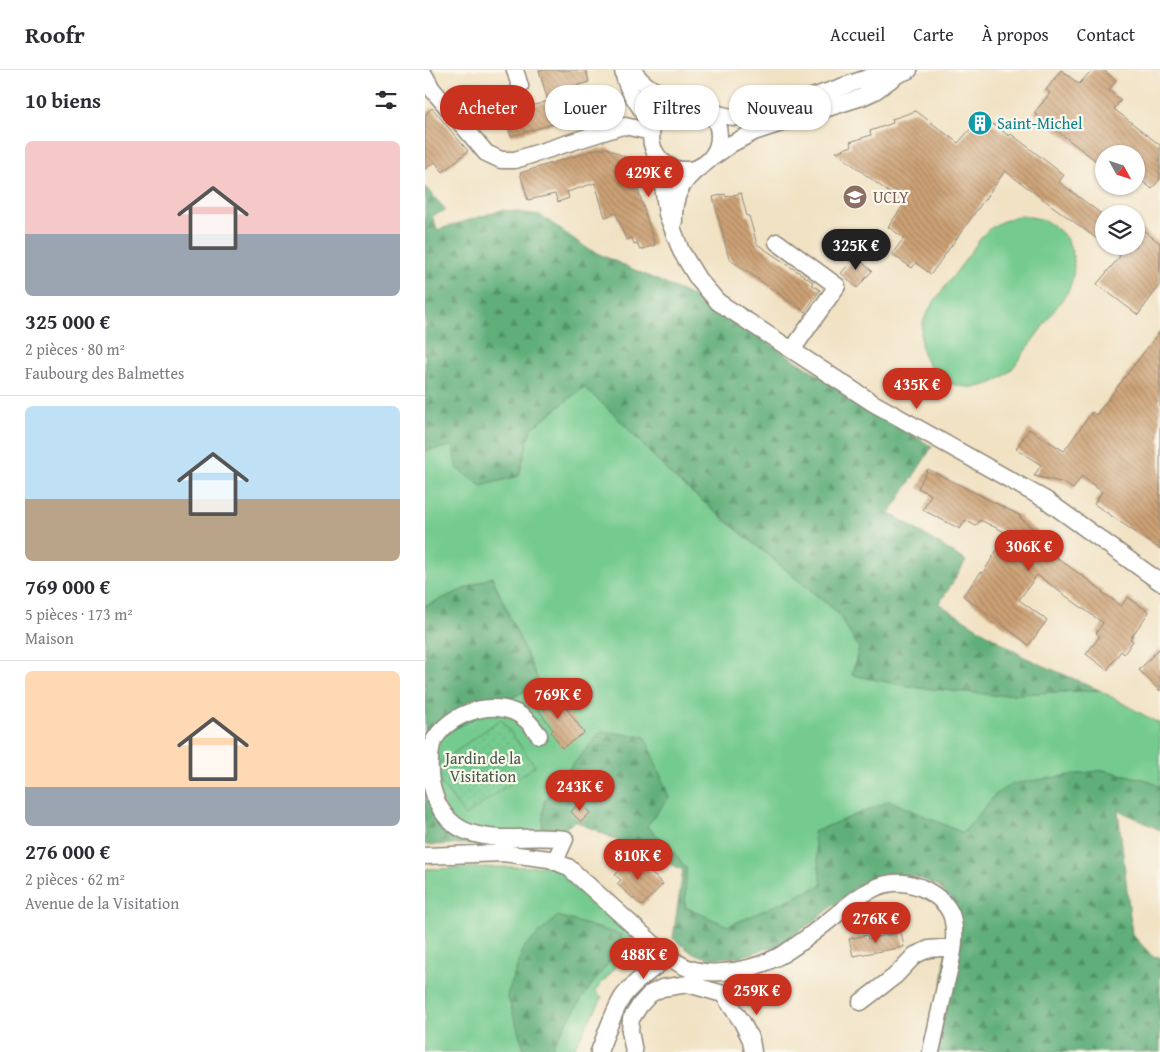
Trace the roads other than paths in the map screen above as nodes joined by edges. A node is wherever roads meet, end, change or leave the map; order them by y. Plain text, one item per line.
1 (623, 70) edge
2 (633, 70) edge
3 (904, 72) edge
4 (425, 76) edge
5 (646, 85) edge
6 (719, 114) edge
7 (718, 130) edge
8 (651, 132) junction
9 (657, 155) junction
10 (705, 164) junction
11 (674, 231) junction
12 (777, 242) dead end
13 (791, 350) junction
14 (1160, 582) edge
15 (539, 734) dead end
16 (427, 854) edge
17 (555, 861) junction
18 (953, 947) junction
19 (669, 957) junction
20 (861, 1002) dead end
21 (599, 1052) edge
22 (634, 1052) edge
23 (753, 1052) edge
24 (931, 1052) edge

1 - 8 street
2 - 5 street
3 - 6 street
3 - 10 street
4 - 8 street
7 - 10 street
8 - 9 street
9 - 10 street
9 - 11 street
10 - 11 street
11 - 13 street
12 - 13 street
13 - 14 street
15 - 17 street
16 - 17 street
17 - 19 street
18 - 19 street
18 - 20 street
18 - 24 street
19 - 21 street
22 - 23 street

